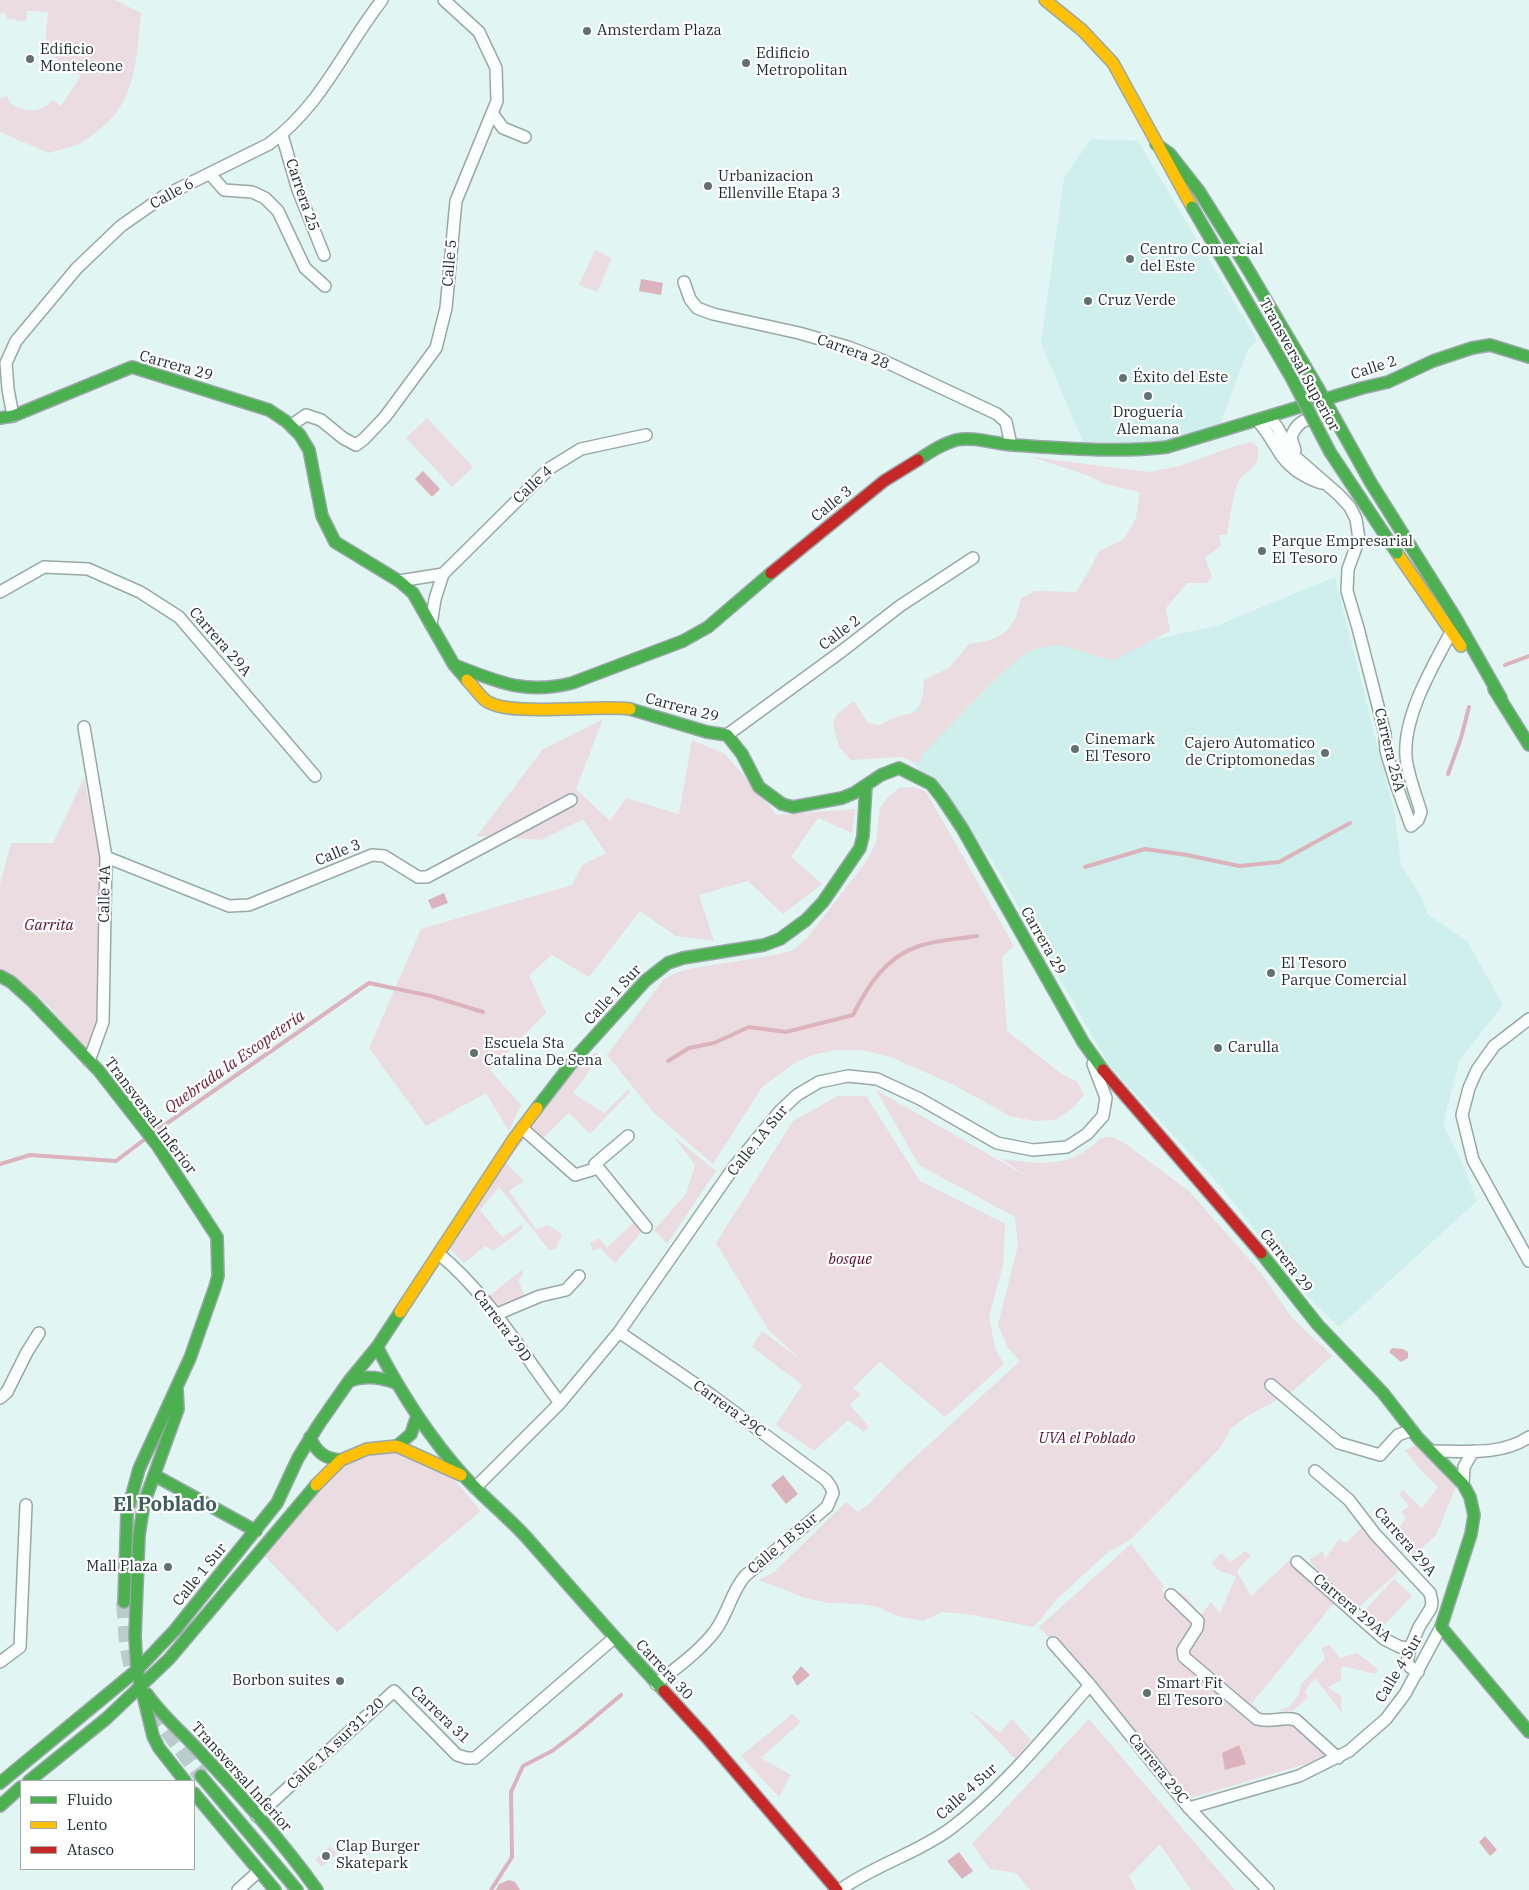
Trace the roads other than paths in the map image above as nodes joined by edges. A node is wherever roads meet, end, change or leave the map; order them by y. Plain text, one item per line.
1 (382, 0) edge
2 (444, 0) edge
3 (1046, 0) edge
4 (492, 113) junction
5 (282, 135) junction
6 (525, 137) dead end
7 (1156, 144) junction
8 (210, 174) junction
9 (324, 254) dead end
10 (684, 282) dead end
11 (325, 286) dead end
12 (1528, 355) edge
13 (1324, 400) junction
14 (262, 408) junction
15 (13, 416) junction
16 (0, 418) edge
17 (1334, 418) junction
18 (1263, 419) junction
19 (292, 427) junction
20 (646, 435) dead end
21 (1011, 445) junction
22 (1303, 464) junction
23 (313, 469) junction
24 (1325, 484) junction
25 (973, 558) dead end
26 (443, 574) junction
27 (399, 580) junction
28 (0, 592) edge
29 (431, 625) junction
30 (1451, 632) junction
31 (454, 665) junction
32 (498, 681) junction
33 (1501, 698) junction
34 (486, 701) junction
35 (84, 727) dead end
36 (727, 735) junction
37 (1529, 745) edge
38 (315, 776) dead end
39 (866, 785) junction
40 (571, 800) dead end
41 (106, 857) junction
42 (0, 976) edge
43 (1529, 1019) edge
44 (1082, 1042) junction
45 (89, 1061) junction
46 (522, 1128) junction
47 (628, 1136) dead end
48 (439, 1254) junction
49 (1529, 1261) edge
50 (579, 1276) dead end
51 (495, 1315) junction
52 (619, 1332) junction
53 (39, 1333) dead end
54 (377, 1347) junction
55 (349, 1381) junction
56 (396, 1383) junction
57 (1271, 1385) dead end
58 (177, 1386) junction
59 (0, 1398) edge
60 (560, 1403) junction
61 (417, 1416) junction
62 (1412, 1430) junction
63 (310, 1437) junction
64 (1529, 1437) edge
65 (397, 1446) junction
66 (1432, 1451) junction
67 (1473, 1451) junction
68 (341, 1460) junction
69 (1315, 1471) dead end
70 (154, 1474) junction
71 (464, 1476) junction
72 (1463, 1484) junction
73 (475, 1488) junction
74 (833, 1493) joint
75 (26, 1504) dead end
76 (256, 1531) junction
77 (1297, 1562) dead end
78 (1171, 1595) dead end
79 (124, 1602) tunnel mouth
80 (1441, 1627) junction
81 (614, 1638) junction
82 (1053, 1643) dead end
83 (1410, 1648) junction
84 (0, 1662) edge
85 (137, 1670) junction
86 (1418, 1672) junction
87 (656, 1684) junction
88 (1090, 1684) junction
89 (142, 1686) junction
90 (394, 1691) joint
91 (1529, 1732) edge
92 (1338, 1758) junction
93 (201, 1776) tunnel mouth
94 (30, 1780) edge
95 (184, 1780) edge
96 (0, 1783) edge
97 (20, 1789) edge
98 (195, 1794) edge
99 (0, 1806) edge
100 (1189, 1808) junction
101 (257, 1816) junction
102 (259, 1872) junction
103 (238, 1890) edge
104 (275, 1890) edge
105 (297, 1890) edge
106 (317, 1890) edge
107 (839, 1890) edge
108 (1268, 1890) edge

1 - 5 street, Calle 6
2 - 4 street, Calle 5
3 - 7 street, Transversal Superior
4 - 6 street
4 - 19 street, Calle 5
5 - 8 street, Calle 6
5 - 9 street, Carrera 25
7 - 13 street
7 - 30 street, Transversal Superior, bridge
8 - 11 street
8 - 15 street, Calle 6
10 - 21 street, Carrera 28
12 - 13 street, Calle 2
13 - 17 street
13 - 18 street, Calle 2
14 - 15 street, Carrera 29
14 - 19 street, Carrera 29
14 - 23 street, Carrera 29
15 - 16 street, Carrera 29
17 - 22 street, Carrera 25A
17 - 33 street
18 - 21 street, Calle 3
18 - 22 street, Carrera 25A
18 - 24 street, Carrera 25A
19 - 23 street, Carrera 29
20 - 26 street, Calle 4
21 - 32 street, Calle 3
22 - 24 street, Carrera 25A
23 - 27 street, Carrera 29
24 - 30 street, Carrera 25A
25 - 36 street, Calle 2
26 - 27 street
26 - 29 street
27 - 29 street, Carrera 29
28 - 38 street, Carrera 29A
29 - 31 street, Carrera 29
30 - 33 street, Transversal Superior
31 - 32 street, Calle 3
31 - 34 street, Carrera 29
32 - 34 street
33 - 37 street, Transversal Superior
34 - 36 street, Carrera 29
35 - 41 street, Calle 4A
36 - 39 street, Carrera 29
39 - 44 street, Carrera 29
39 - 46 street, Calle 1 Sur
40 - 41 street, Calle 3
41 - 45 street, Calle 4A
42 - 45 street, Transversal Inferior
43 - 49 street
44 - 52 street, Calle 1A Sur
44 - 62 street, Carrera 29
45 - 58 street, Transversal Inferior
46 - 47 street
46 - 48 street, Calle 1 Sur
48 - 51 street, Carrera 29D
48 - 54 street, Calle 1 Sur
50 - 51 street
51 - 60 street, Carrera 29D
52 - 60 street, Calle 1A Sur
52 - 74 street, Carrera 29C
53 - 59 street
54 - 55 street, Calle 1 Sur
54 - 56 street
55 - 56 street
55 - 63 street, Calle 1 Sur
56 - 61 street
57 - 62 street
58 - 70 street, Transversal Inferior
58 - 79 street, Transversal Inferior
60 - 73 street, Calle 1A Sur
61 - 65 street
61 - 71 street, Carrera 30
62 - 66 street, Carrera 29
63 - 68 street
63 - 76 street, Calle 1 Sur
64 - 67 street
65 - 68 street, Calle 1 Sur
65 - 71 street, Carrera 30
66 - 67 street
66 - 72 street, Carrera 29
67 - 72 street
68 - 89 street, Calle 1 Sur
69 - 83 street, Carrera 29A
70 - 76 street
70 - 85 street, Transversal Inferior
71 - 73 street, Carrera 30
72 - 80 street, Calle 4 Sur
73 - 81 street, Carrera 30
74 - 87 street, Calle 1B Sur
75 - 84 street
76 - 85 street, Calle 1 Sur
77 - 83 street, Carrera 29AA
78 - 92 street
80 - 86 street, Calle 4 Sur
80 - 91 street
81 - 87 street, Carrera 30
81 - 90 street, Carrera 31
82 - 88 street, Carrera 29C
83 - 86 street
85 - 89 street, Transversal Inferior
85 - 96 street, Calle 1 Sur
86 - 92 street, Calle 4 Sur
87 - 107 street, Carrera 30
88 - 100 street, Carrera 29C
88 - 107 street, Calle 4 Sur
89 - 94 street, Calle 1 Sur
89 - 95 street, Transversal Inferior
89 - 101 street, Transversal Inferior
90 - 101 street, Calle 1A sur31-20
92 - 100 street, Calle 4 Sur
93 - 105 street, Transversal Inferior
97 - 99 street
98 - 102 street
100 - 108 street, Carrera 29C
101 - 106 street, Transversal Inferior
102 - 103 street
102 - 104 street

